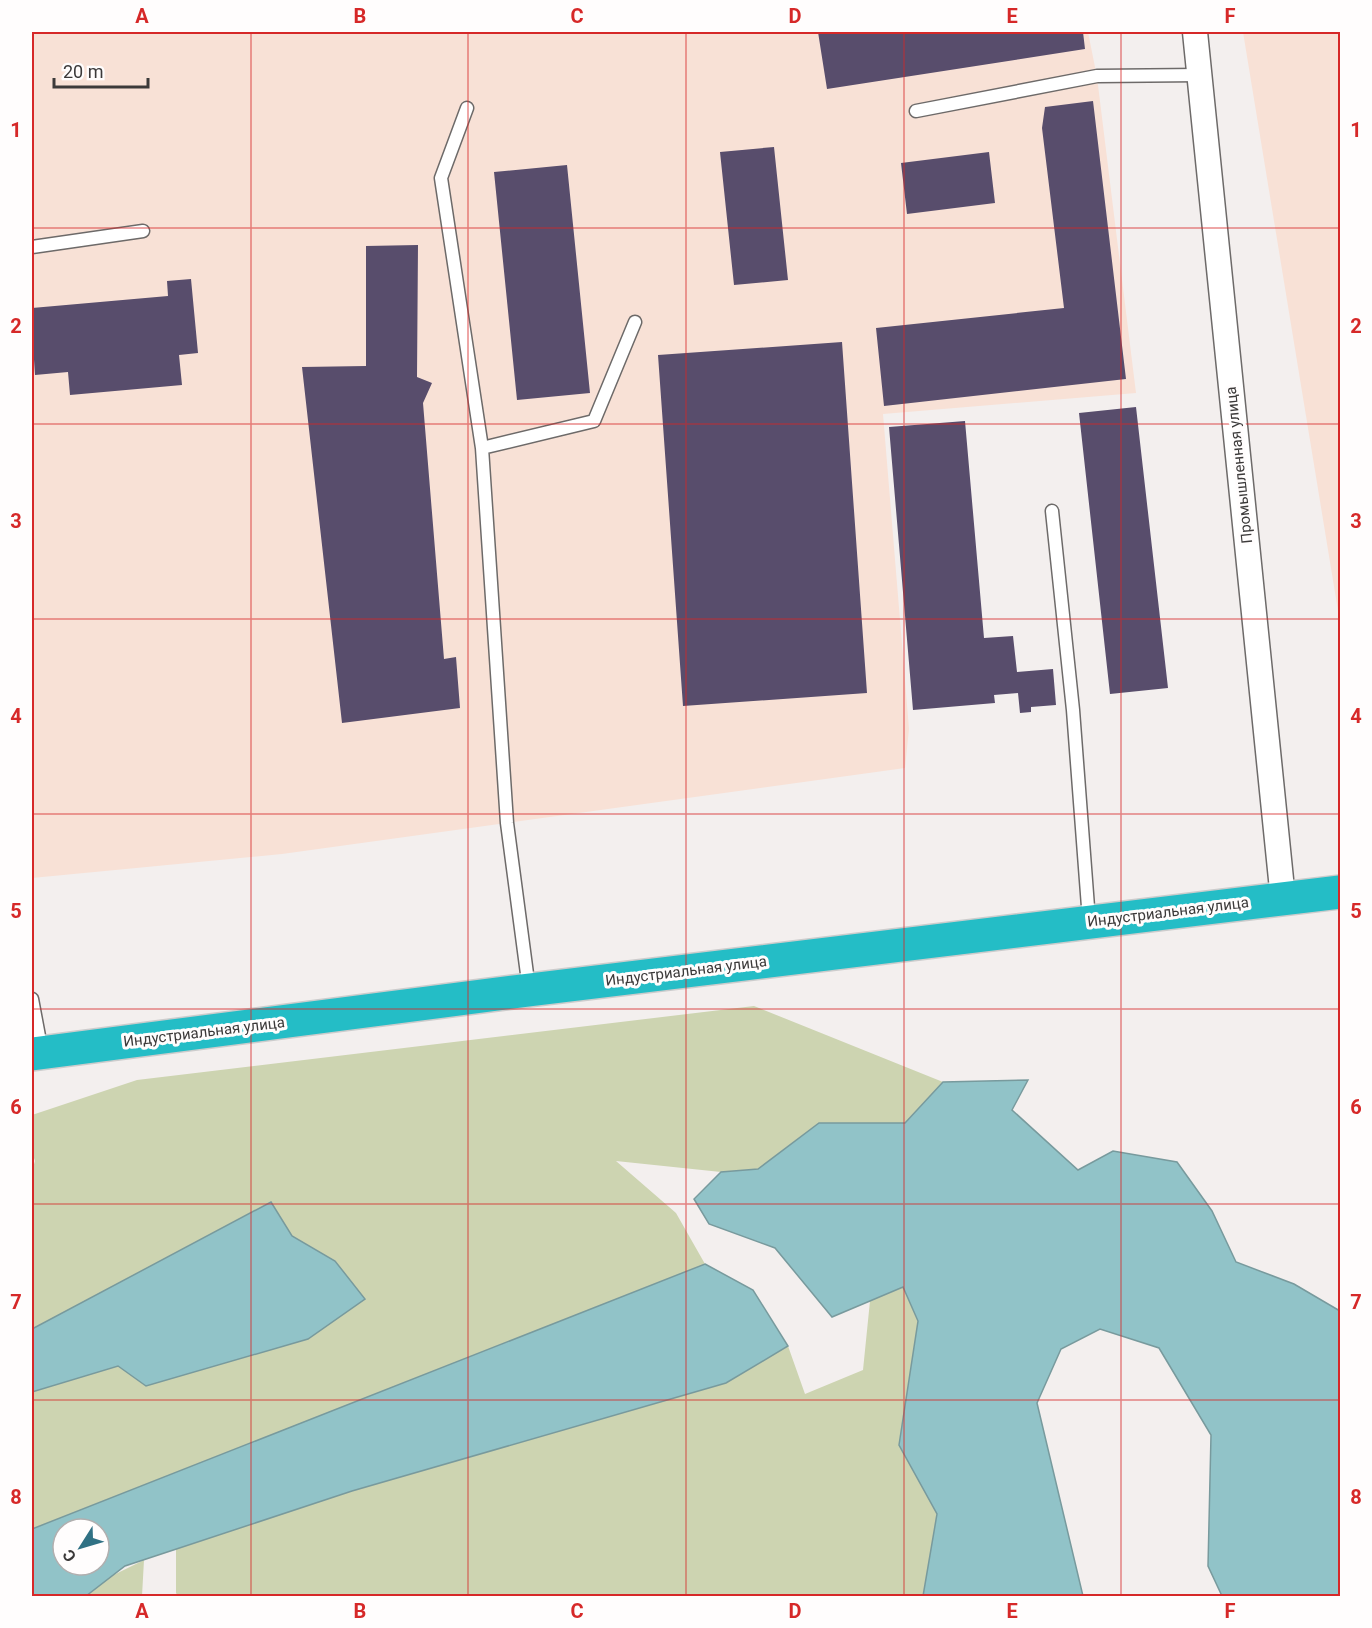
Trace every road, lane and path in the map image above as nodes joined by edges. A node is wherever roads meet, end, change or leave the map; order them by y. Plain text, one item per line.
1 (1195, 32) edge
2 (1200, 75) junction
3 (467, 108) dead end
4 (916, 111) dead end
5 (143, 231) dead end
6 (32, 247) edge
7 (635, 322) dead end
8 (482, 448) junction
9 (1052, 511) dead end
10 (1341, 892) edge
11 (1283, 899) junction
12 (1089, 921) junction
13 (529, 990) junction
14 (32, 999) edge
15 (37, 1054) edge

1 - 2 street, Промышленная улица
2 - 4 lane
2 - 11 street, Промышленная улица
3 - 8 lane
5 - 6 lane
7 - 8 lane
8 - 13 lane
9 - 12 lane
10 - 11 highway, Индустриальная улица
11 - 12 highway, Индустриальная улица
12 - 13 highway, Индустриальная улица
13 - 15 highway, Индустриальная улица
14 - 15 lane

